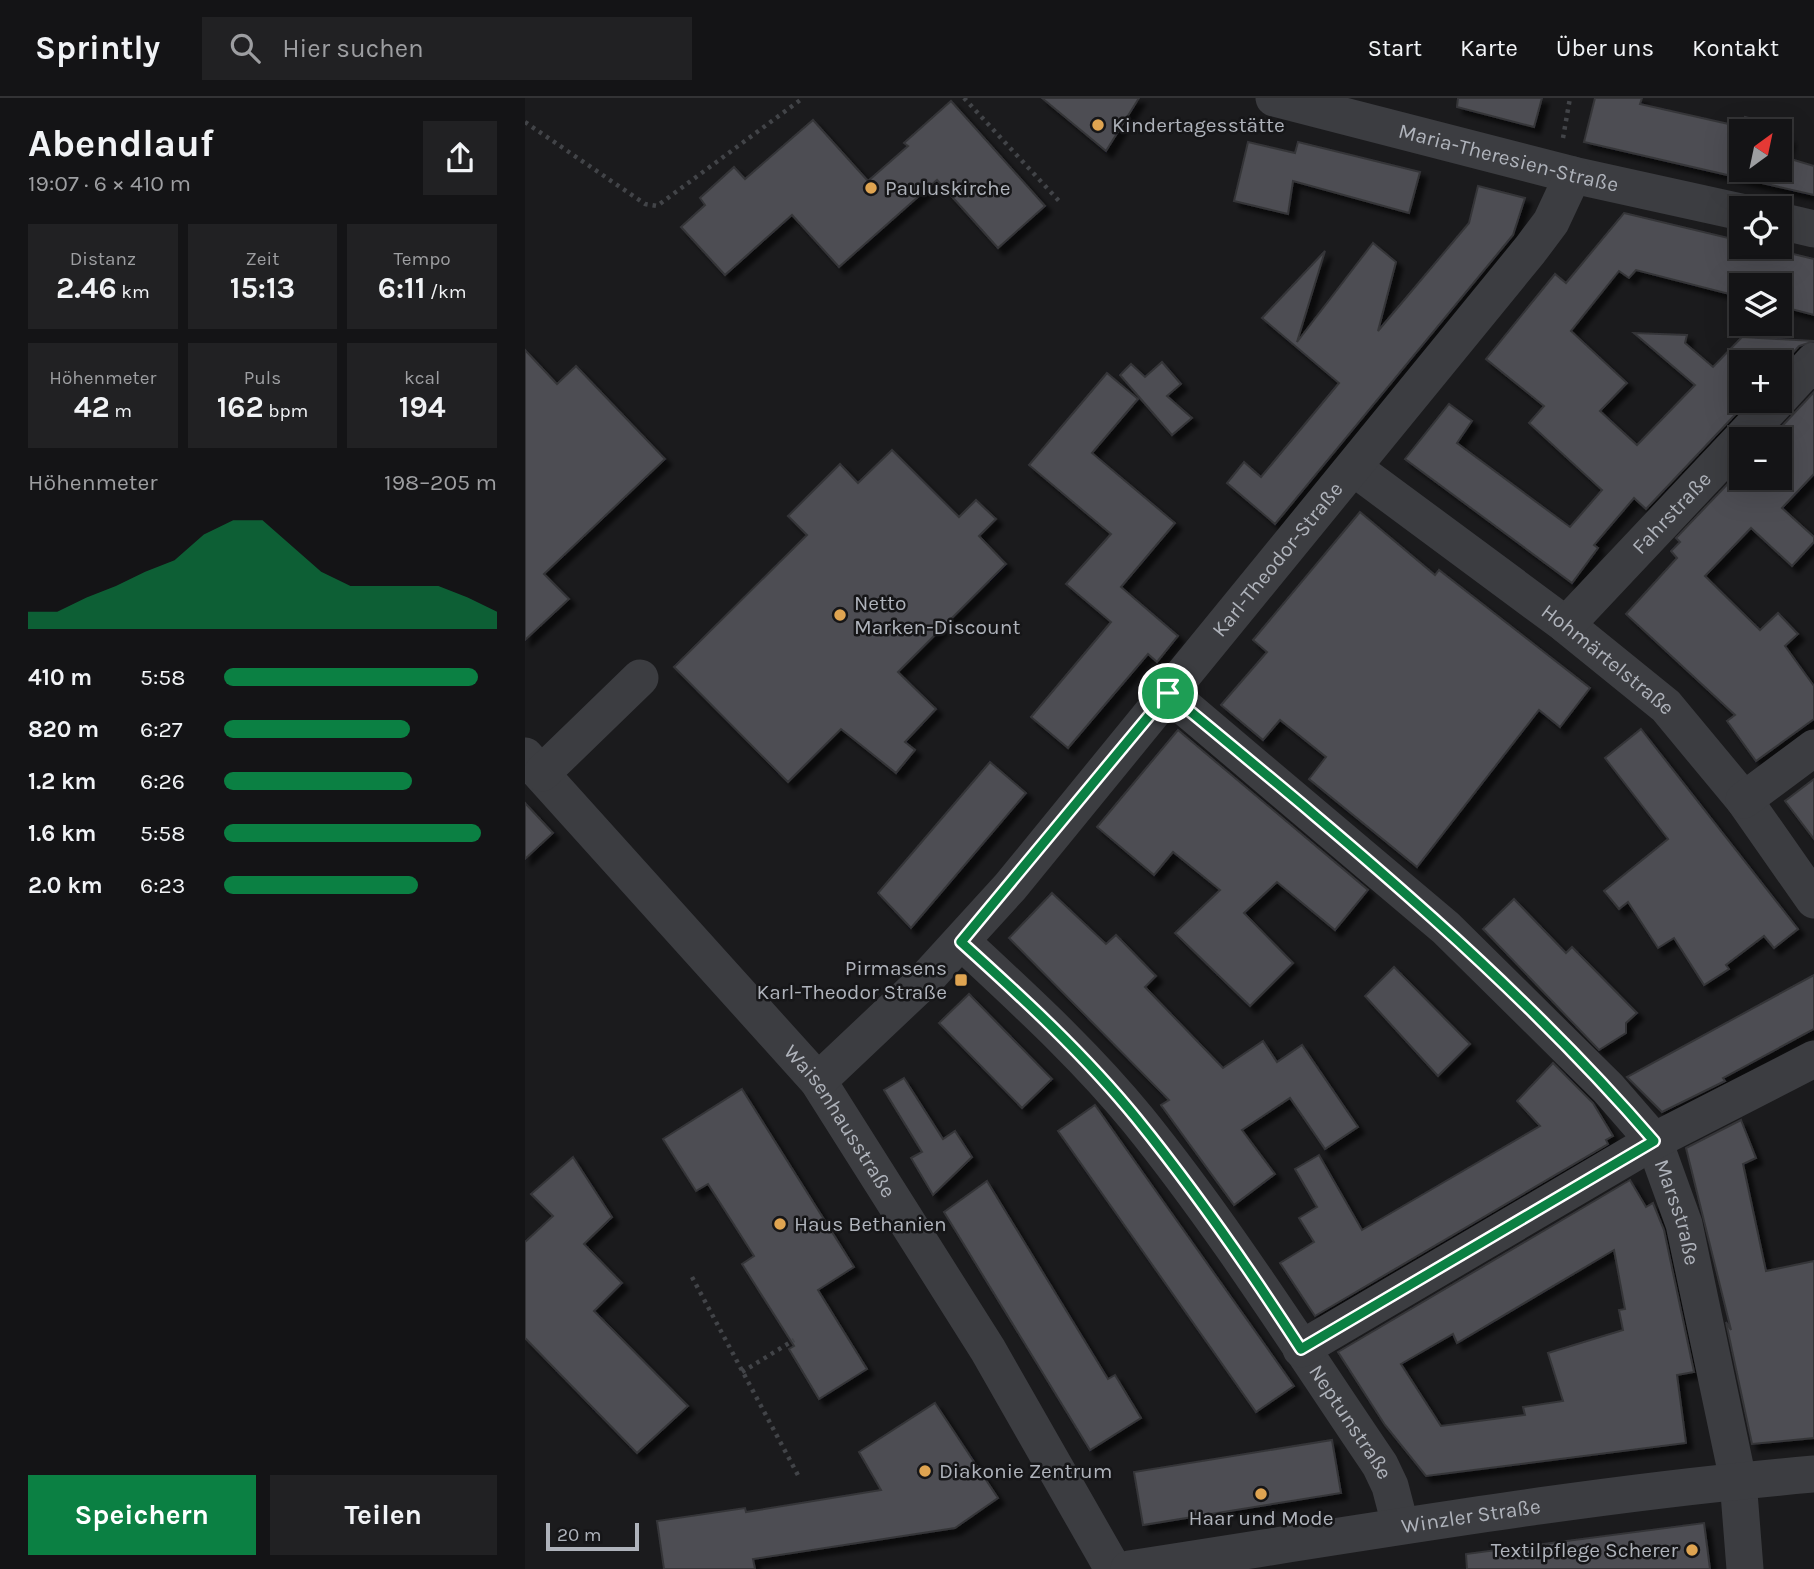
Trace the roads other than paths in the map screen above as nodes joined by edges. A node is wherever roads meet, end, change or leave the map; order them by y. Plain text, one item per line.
1 (1274, 98) edge
2 (1565, 173) junction
3 (1729, 209) edge
4 (1792, 224) edge
5 (1814, 229) edge
6 (1814, 362) edge
7 (1792, 385) edge
8 (1765, 413) edge
9 (1354, 468) junction
10 (1566, 625) junction
11 (640, 678) dead end
12 (1168, 693) junction
13 (1814, 748) edge
14 (533, 764) edge
15 (1744, 800) junction
16 (1814, 900) edge
17 (961, 942) junction
18 (1814, 1059) edge
19 (818, 1081) junction
20 (1654, 1141) junction
21 (1301, 1349) junction
22 (1814, 1474) edge
23 (1738, 1480) junction
24 (1400, 1524) junction
25 (1113, 1569) edge
26 (1129, 1569) edge
27 (1745, 1569) edge

1 - 2 street, Maria-Theresien-Straße
2 - 3 street, Maria-Theresien-Straße
2 - 9 street, Karl-Theodor-Straße
4 - 5 street
6 - 7 street, Fahrstraße
8 - 10 street, Fahrstraße
9 - 10 street, Hohmärtelstraße
9 - 12 street, Karl-Theodor-Straße
10 - 15 street, Hohmärtelstraße
11 - 14 street
12 - 17 street, Karl-Theodor-Straße
12 - 20 street, Marsstraße
13 - 15 street
14 - 19 street, Waisenhausstraße
15 - 16 street, Hohmärtelstraße
17 - 19 street, Karl-Theodor-Straße
17 - 21 street, Neptunstraße
18 - 20 street
19 - 25 street, Waisenhausstraße
20 - 21 street
20 - 23 street, Marsstraße
21 - 24 street, Neptunstraße
22 - 23 street, Winzler Straße
23 - 24 street, Winzler Straße
23 - 27 street, Marsstraße
24 - 26 street, Winzler Straße

